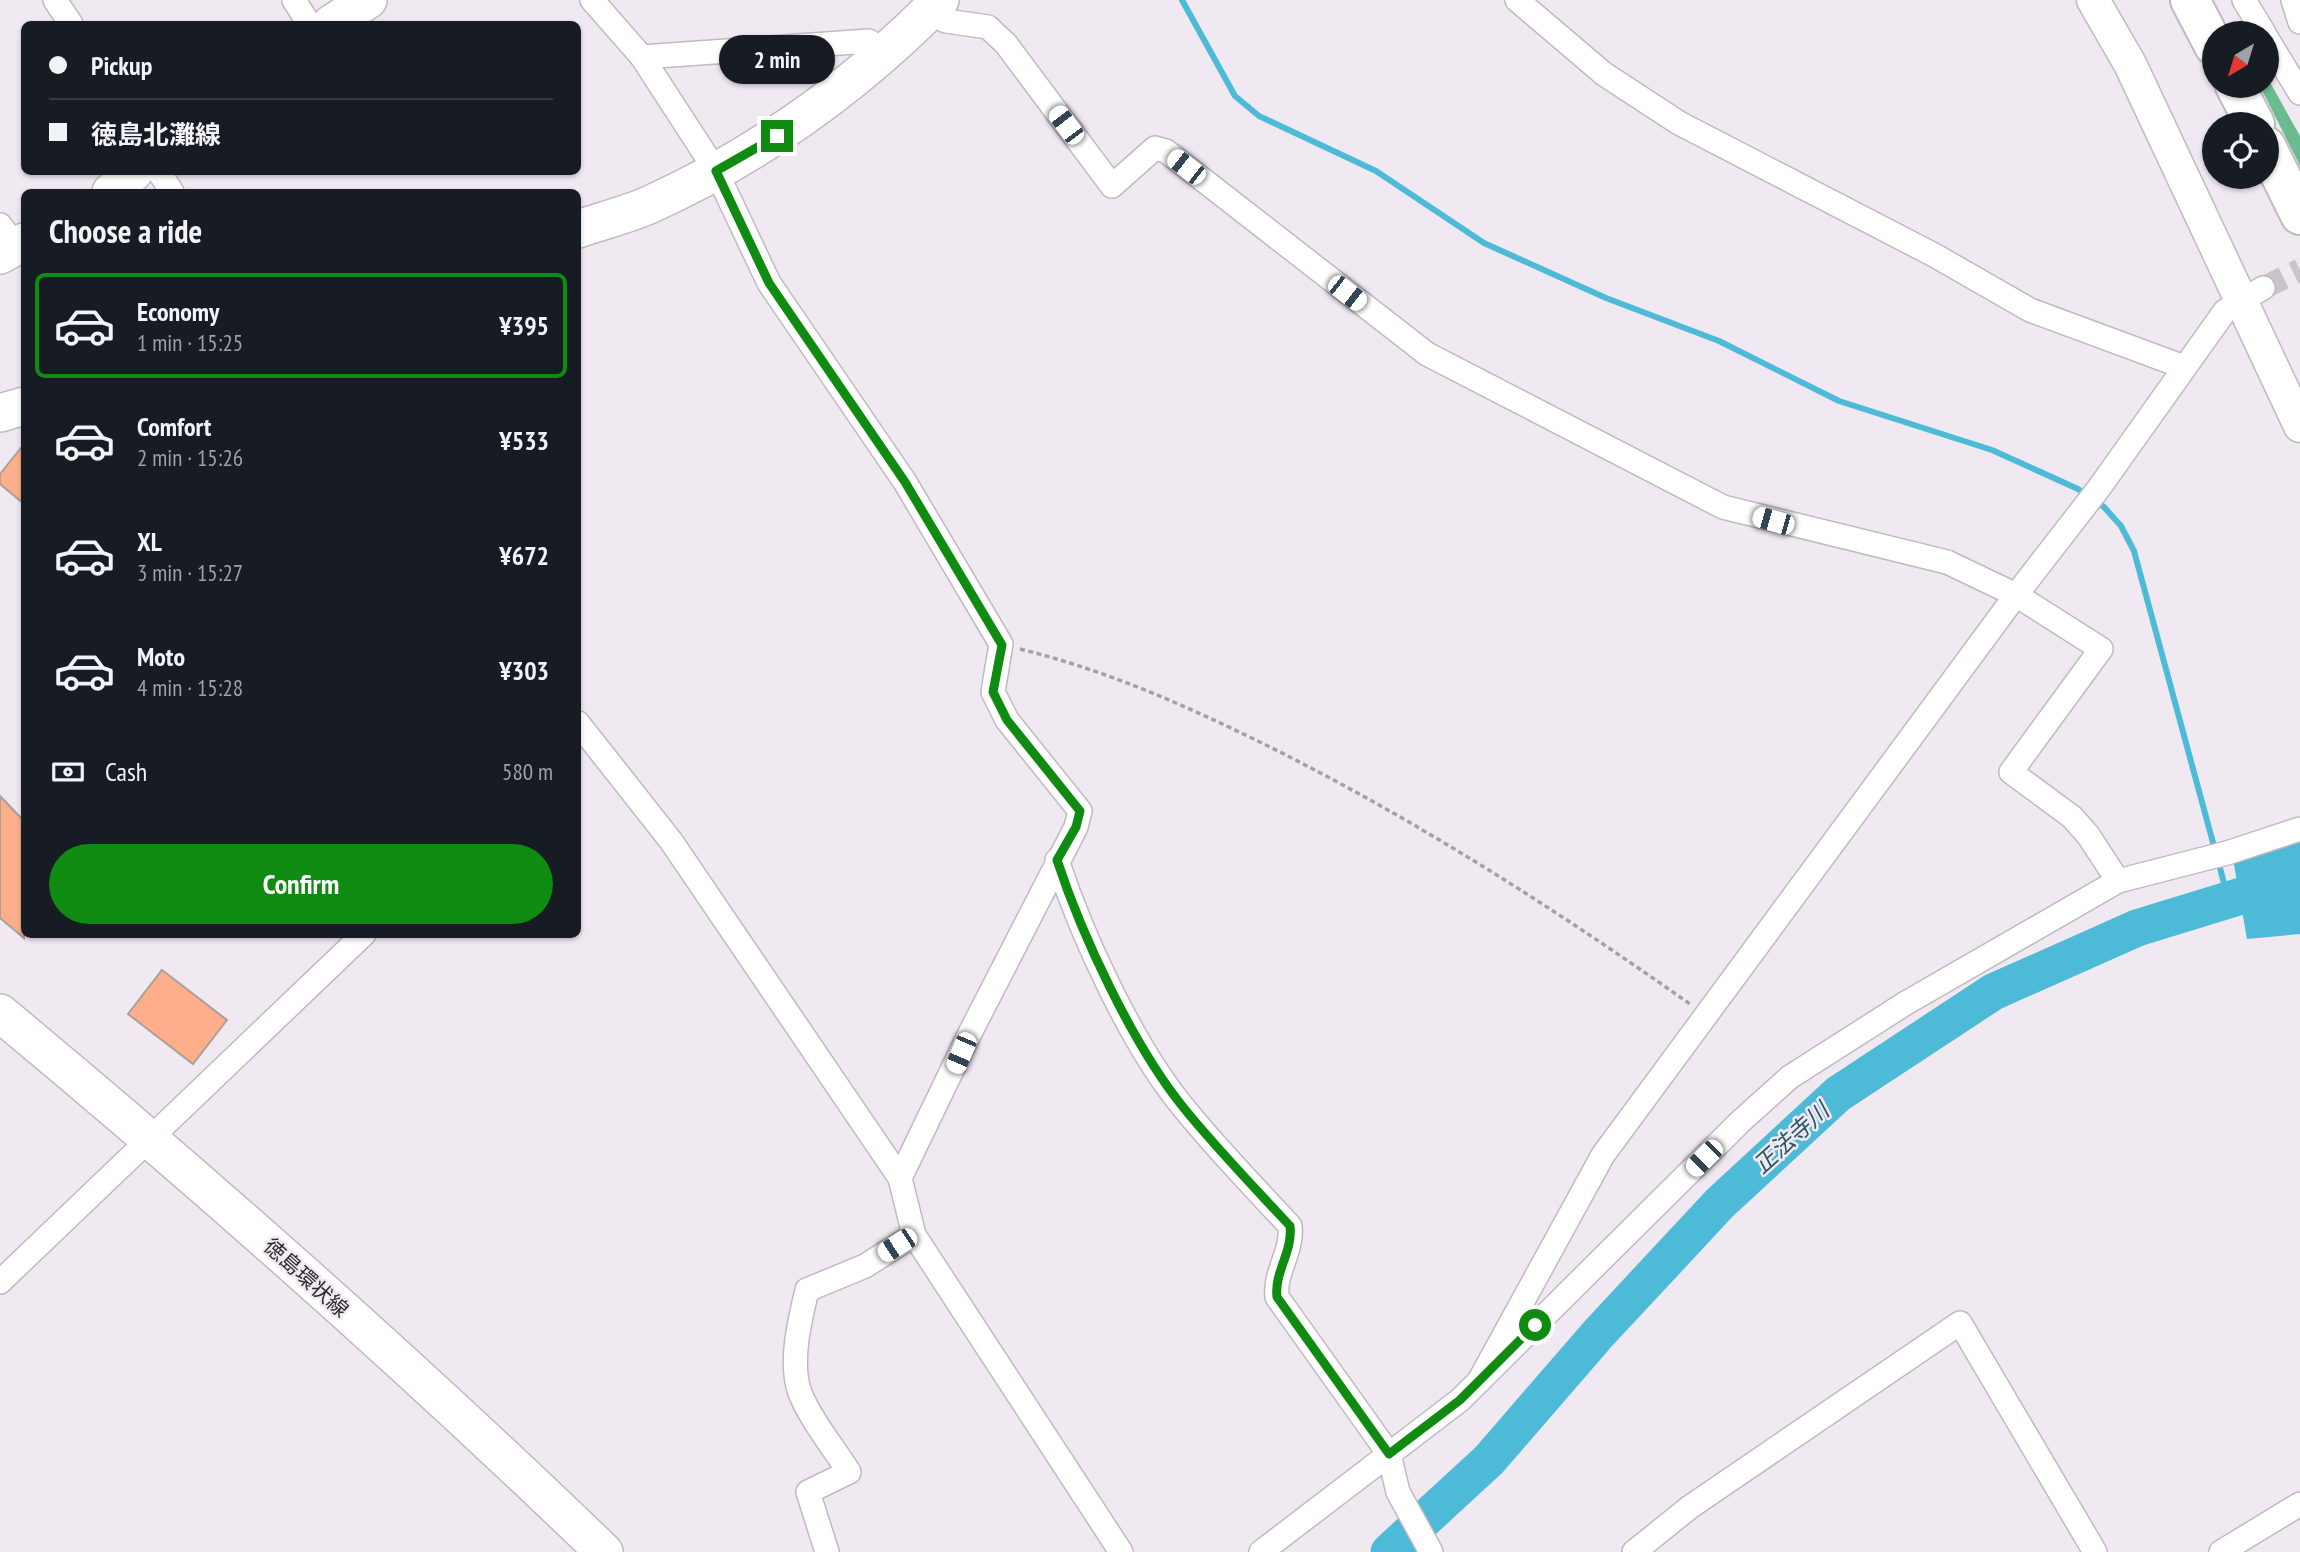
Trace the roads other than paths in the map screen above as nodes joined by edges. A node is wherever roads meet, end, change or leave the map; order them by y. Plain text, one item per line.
1 (55, 0) edge
2 (294, 0) edge
3 (368, 0) edge
4 (592, 0) edge
5 (1517, 0) edge
6 (2094, 0) edge
7 (2190, 0) edge
8 (2244, 0) edge
9 (2292, 0) edge
10 (934, 6) edge
11 (69, 21) edge
12 (307, 21) edge
13 (336, 21) edge
14 (2257, 21) edge
15 (2300, 22) edge
16 (2202, 23) edge
17 (886, 54) junction
18 (642, 57) junction
19 (2279, 58) edge
20 (2300, 93) edge
21 (716, 171) junction
22 (2279, 172) edge
23 (131, 175) edge
24 (114, 189) edge
25 (2300, 215) edge
26 (581, 228) edge
27 (2252, 294) junction
28 (2184, 367) junction
29 (21, 407) edge
30 (0, 413) edge
31 (2300, 426) edge
32 (2016, 596) junction
33 (581, 727) edge
34 (2300, 829) edge
35 (1057, 860) junction
36 (2118, 881) junction
37 (360, 938) edge
38 (0, 1013) edge
39 (0, 1046) edge
40 (142, 1147) junction
41 (900, 1178) junction
42 (914, 1235) junction
43 (0, 1282) edge
44 (1479, 1381) junction
45 (1389, 1454) junction
46 (2300, 1504) edge
47 (567, 1552) edge
48 (604, 1552) edge
49 (827, 1552) edge
50 (1121, 1552) edge
51 (1261, 1552) edge
52 (1431, 1552) edge
53 (1634, 1552) edge
54 (2095, 1552) edge
55 (2221, 1552) edge

1 - 11 street
2 - 12 street
3 - 13 main road
4 - 18 street
5 - 28 street
6 - 27 street
7 - 16 highway
8 - 14 street
9 - 15 street
10 - 17 main road
10 - 32 street
17 - 18 street
17 - 21 main road
18 - 21 street
19 - 20 street
21 - 26 main road
21 - 35 street
22 - 25 highway
23 - 24 main road
27 - 28 street
27 - 31 street
28 - 32 street
29 - 30 main road
32 - 36 street
32 - 44 street
33 - 41 street
34 - 36 street
35 - 41 street
35 - 45 street
36 - 44 street
37 - 40 street
38 - 40 main road, 徳島環状線
39 - 40 main road, 徳島環状線
40 - 43 street
40 - 47 main road, 徳島環状線
40 - 48 main road, 徳島環状線
41 - 42 street
42 - 49 street
42 - 50 street
44 - 45 street
45 - 51 street
45 - 52 street
46 - 55 street
53 - 54 street

